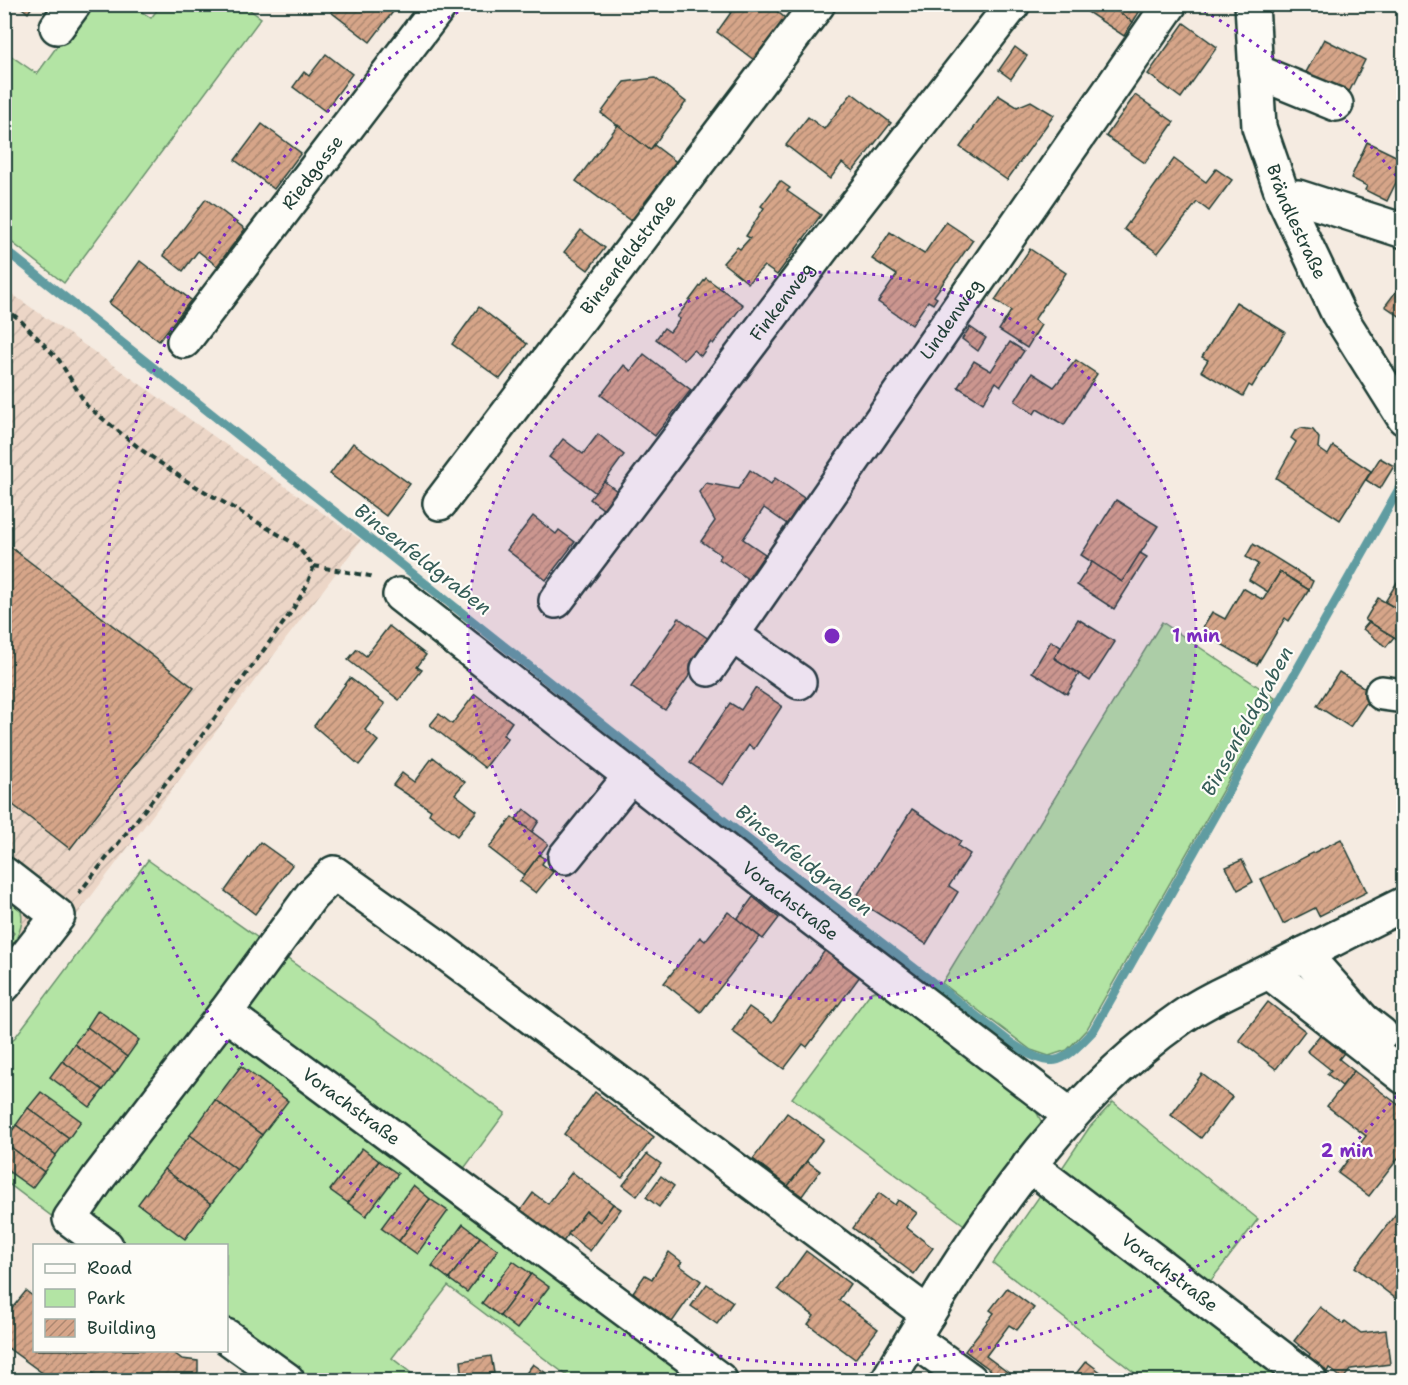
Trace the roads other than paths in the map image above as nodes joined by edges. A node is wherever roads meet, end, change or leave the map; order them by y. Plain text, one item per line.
1 (441, 4) edge
2 (818, 4) edge
3 (1012, 4) edge
4 (1170, 4) edge
5 (1252, 4) edge
6 (1255, 71) junction
7 (1336, 104) dead end
8 (1284, 199) junction
9 (1404, 231) edge
10 (184, 341) dead end
11 (1404, 418) edge
12 (440, 503) dead end
13 (400, 595) road end
14 (556, 602) dead end
15 (732, 635) junction
16 (708, 669) dead end
17 (799, 682) dead end
18 (630, 777) junction
19 (565, 857) dead end
20 (4, 874) edge
21 (1404, 904) edge
22 (1304, 954) junction
23 (1269, 972) junction
24 (4, 985) edge
25 (225, 1013) junction
26 (1404, 1052) edge
27 (1404, 1077) edge
28 (1070, 1115) junction
29 (1029, 1165) junction
30 (105, 1244) edge
31 (921, 1327) junction
32 (228, 1337) edge
33 (287, 1380) edge
34 (720, 1380) edge
35 (888, 1380) edge
36 (970, 1380) edge
37 (1310, 1380) edge

1 - 10 street, Riedgasse
2 - 12 street, Binsenfeldstraße
3 - 14 street, Finkenweg
4 - 15 street, Lindenweg
5 - 6 street, Brändlestraße
6 - 7 street
6 - 8 street, Brändlestraße
8 - 9 street
8 - 11 street, Brändlestraße
13 - 18 street, Vorachstraße
15 - 16 street, Lindenweg
15 - 17 street
18 - 19 street
18 - 28 street, Vorachstraße
20 - 24 street
21 - 22 street
22 - 23 street
22 - 26 street
23 - 27 street
23 - 28 street
25 - 30 street
25 - 31 street
25 - 34 street, Vorachstraße
28 - 29 street
29 - 31 street
29 - 37 street, Vorachstraße
31 - 35 street
31 - 36 street
32 - 33 street

